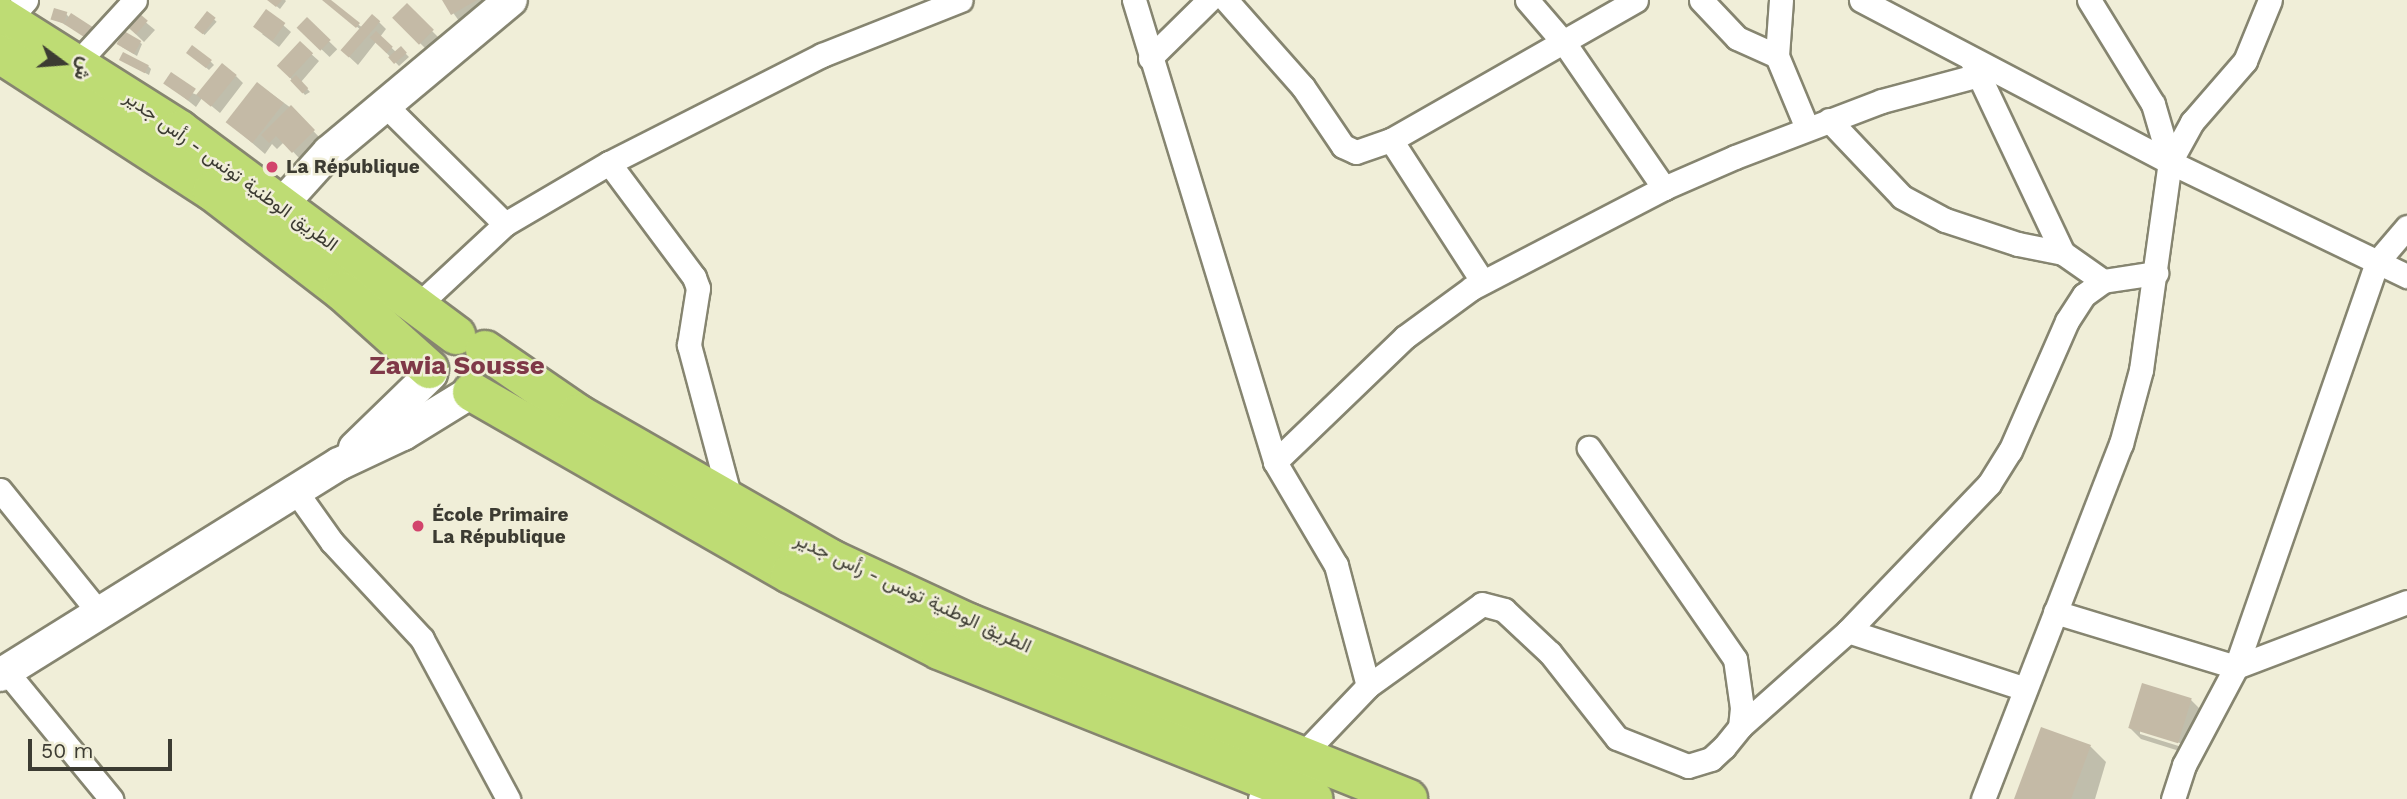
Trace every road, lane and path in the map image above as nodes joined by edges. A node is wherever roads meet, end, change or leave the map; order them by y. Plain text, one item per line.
1 (135, 0) edge
2 (961, 0) edge
3 (1134, 0) edge
4 (1209, 0) edge
5 (1226, 0) edge
6 (1527, 0) edge
7 (1636, 0) edge
8 (1701, 0) edge
9 (1780, 0) edge
10 (1861, 0) edge
11 (2089, 0) edge
12 (2270, 0) edge
13 (503, 2) edge
14 (9, 23) edge
15 (1565, 44) junction
16 (1777, 56) junction
17 (1150, 58) junction
18 (78, 62) junction
19 (1975, 67) junction
20 (383, 103) junction
21 (1818, 124) junction
22 (1391, 140) junction
23 (2170, 162) junction
24 (608, 163) junction
25 (1664, 188) junction
26 (270, 215) junction
27 (505, 224) junction
28 (2407, 227) edge
29 (2063, 253) junction
30 (2377, 261) junction
31 (2156, 273) junction
32 (2407, 276) edge
33 (2103, 281) junction
34 (1483, 282) junction
35 (416, 307) junction
36 (470, 343) junction
37 (430, 371) junction
38 (471, 392) junction
39 (1589, 448) dead end
40 (1275, 462) junction
41 (339, 464) junction
42 (0, 491) edge
43 (297, 493) junction
44 (732, 505) junction
45 (2407, 602) edge
46 (2055, 612) junction
47 (101, 615) junction
48 (1848, 631) junction
49 (2236, 667) junction
50 (3, 673) edge
51 (1368, 686) junction
52 (2025, 689) junction
53 (1740, 727) junction
54 (1280, 781) edge
55 (111, 799) edge
56 (508, 799) edge
57 (1313, 799) edge
58 (1408, 799) edge
59 (1983, 799) edge
60 (2174, 799) edge

1 - 18 street
2 - 24 street
3 - 17 street
4 - 17 street
5 - 22 street
6 - 15 street
7 - 15 street
8 - 16 street
9 - 16 street
10 - 19 street
11 - 23 street
12 - 23 street
13 - 20 street
14 - 18 highway, الطريق الوطنية تونس - رأس جدير
14 - 26 highway, الطريق الوطنية تونس - رأس جدير
15 - 22 street
15 - 25 street
16 - 21 street
17 - 40 street
18 - 26 highway, الطريق الوطنية تونس - رأس جدير
19 - 21 street
19 - 23 street
19 - 29 street
20 - 26 street
20 - 27 street
21 - 25 street
21 - 29 street
22 - 34 street
23 - 30 street
23 - 31 street
24 - 27 street
24 - 44 street
25 - 34 street
26 - 35 highway, الطريق الوطنية تونس - رأس جدير
26 - 37 highway, الطريق الوطنية تونس - رأس جدير
27 - 35 street
28 - 30 street
29 - 33 street
30 - 32 street
30 - 49 street
31 - 33 street
31 - 46 street
33 - 48 street
34 - 40 street
35 - 36 highway, الطريق الوطنية تونس - رأس جدير
36 - 37 highway
36 - 38 highway
36 - 44 highway, الطريق الوطنية تونس - رأس جدير
37 - 38 highway
37 - 41 street
38 - 41 street
38 - 54 highway, الطريق الوطنية تونس - رأس جدير
39 - 53 street
40 - 51 street
41 - 43 street
42 - 47 street
43 - 47 street
43 - 56 street
44 - 54 highway, الطريق الوطنية تونس - رأس جدير
45 - 49 street
46 - 49 street
46 - 52 street
47 - 50 street
48 - 52 street
48 - 53 street
49 - 60 street
50 - 55 street
51 - 53 street
51 - 54 street
52 - 59 street
54 - 57 highway, الطريق الوطنية تونس - رأس جدير
54 - 58 highway, الطريق الوطنية تونس - رأس جدير

